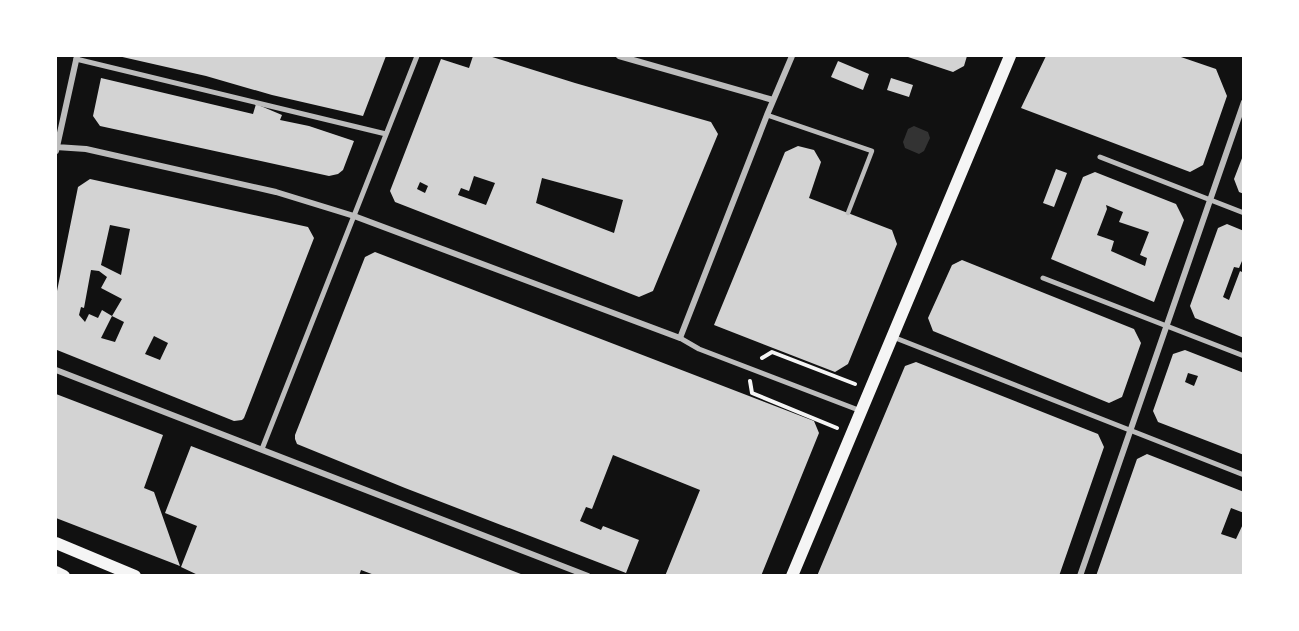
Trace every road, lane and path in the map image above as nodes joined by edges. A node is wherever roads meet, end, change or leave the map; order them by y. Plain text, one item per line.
1 (417, 56) edge
2 (619, 56) edge
3 (792, 56) edge
4 (1010, 56) edge
5 (76, 57) edge
6 (773, 100) junction
7 (1244, 102) edge
8 (766, 115) junction
9 (386, 135) junction
10 (56, 149) edge
11 (1100, 157) dead end
12 (1209, 201) junction
13 (848, 213) dead end
14 (1244, 213) edge
15 (354, 216) junction
16 (1043, 278) dead end
17 (1166, 325) junction
18 (892, 337) junction
19 (680, 338) junction
20 (1244, 356) edge
21 (56, 370) edge
22 (819, 370) dead end
23 (870, 390) junction
24 (861, 411) junction
25 (800, 413) dead end
26 (1130, 432) junction
27 (851, 434) junction
28 (262, 449) junction
29 (1244, 475) edge
30 (56, 543) edge
31 (56, 573) edge
32 (64, 576) edge
33 (135, 576) edge
34 (588, 576) edge
35 (792, 576) edge
36 (1080, 576) edge

1 - 9 street
2 - 6 street
3 - 6 street
4 - 18 main road
5 - 9 street
5 - 10 street
6 - 8 street
7 - 12 street
8 - 13 lane
8 - 19 street
9 - 15 street
10 - 15 street
11 - 12 street
12 - 14 street
12 - 17 street
15 - 19 street
15 - 28 street
16 - 17 street
17 - 20 street
17 - 26 street
18 - 23 main road
18 - 26 street
19 - 24 street
21 - 28 street
22 - 23 path
23 - 24 main road
24 - 27 main road
25 - 27 path
26 - 29 street
26 - 36 street
27 - 35 main road
28 - 34 street
30 - 33 main road
31 - 32 main road

